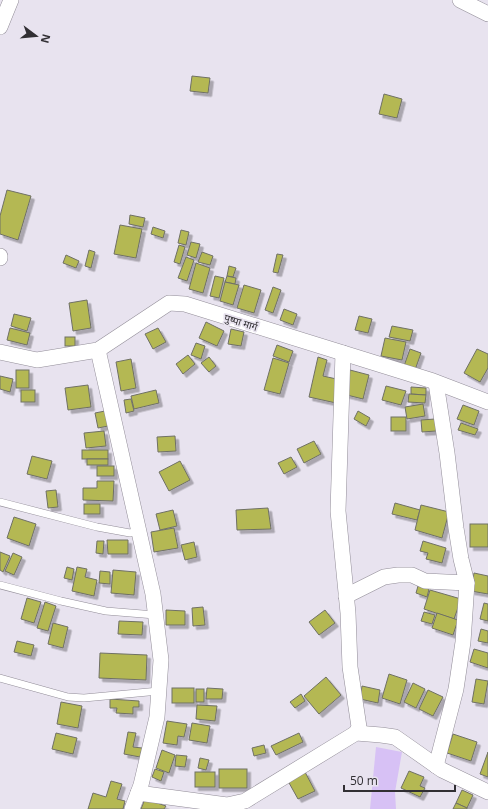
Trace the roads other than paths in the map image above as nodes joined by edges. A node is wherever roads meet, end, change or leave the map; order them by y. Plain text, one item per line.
1 (11, 0) edge
2 (460, 0) edge
3 (488, 14) edge
4 (0, 27) edge
5 (98, 350) junction
6 (0, 352) edge
7 (343, 353) junction
8 (436, 383) junction
9 (488, 402) edge
10 (0, 502) edge
11 (139, 532) junction
12 (467, 583) junction
13 (0, 585) edge
14 (346, 596) junction
15 (155, 615) junction
16 (0, 678) edge
17 (159, 691) junction
18 (356, 733) junction
19 (436, 766) junction
20 (488, 792) edge
21 (138, 793) junction
22 (132, 809) edge

1 - 4 street
2 - 3 street
5 - 6 street, पुष्पा मार्ग
5 - 7 street, पुष्पा मार्ग
5 - 11 street
7 - 8 street, पुष्पा मार्ग
7 - 14 street
8 - 9 street, पुष्पा मार्ग
8 - 12 street
10 - 11 lane
11 - 15 street
12 - 14 street
12 - 19 street
13 - 15 lane
14 - 18 street
15 - 17 street
16 - 17 lane
17 - 21 street
18 - 19 street
18 - 21 street
19 - 20 street
21 - 22 street

